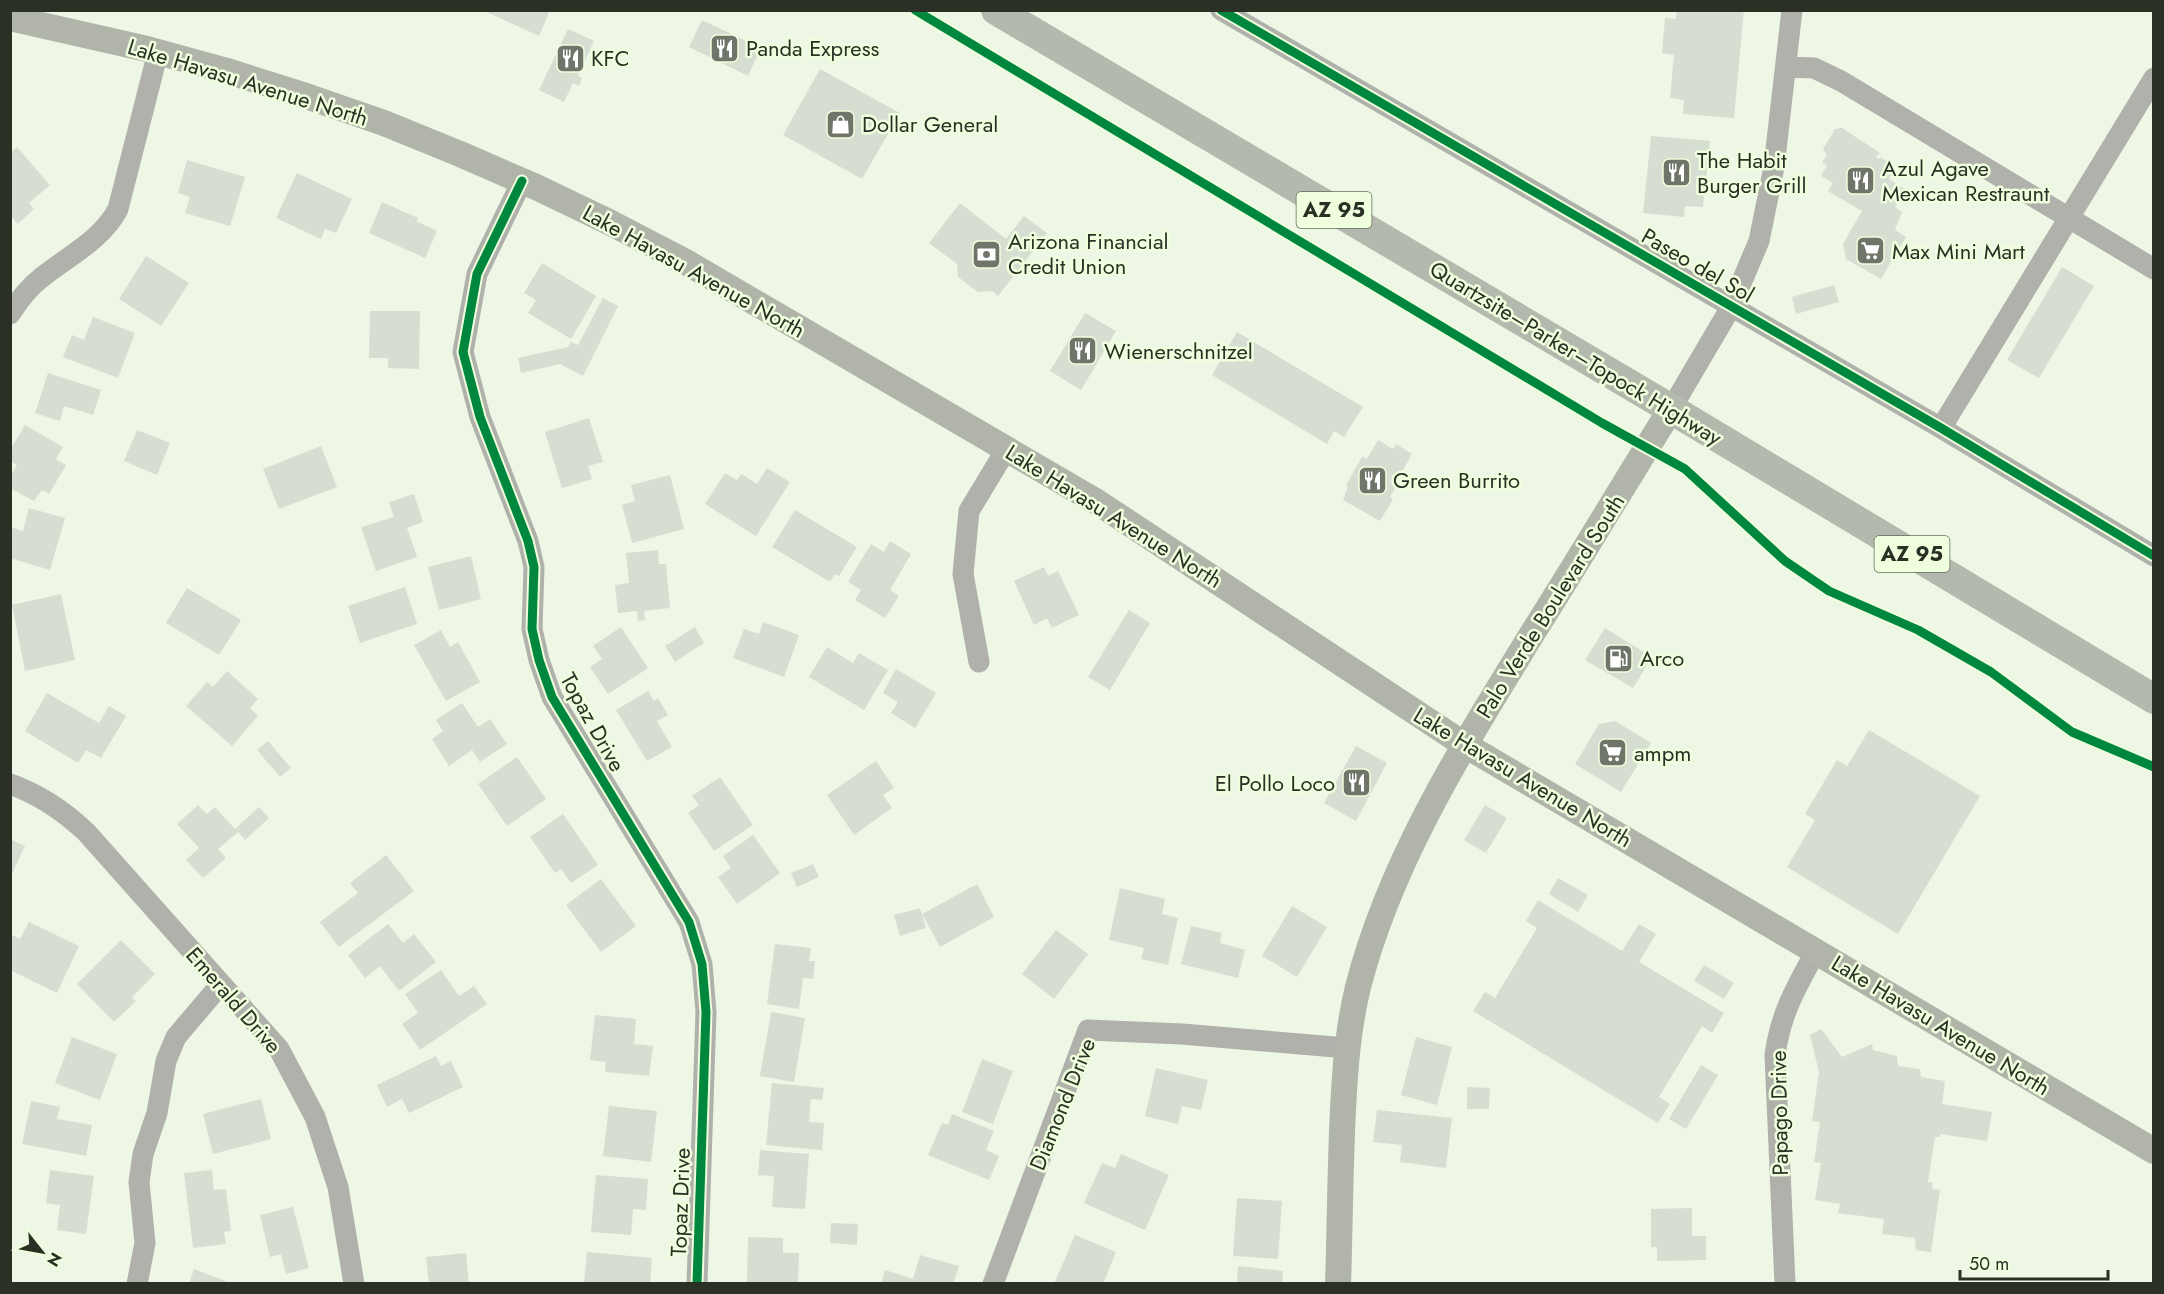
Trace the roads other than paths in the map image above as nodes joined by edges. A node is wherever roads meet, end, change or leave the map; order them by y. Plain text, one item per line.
1 (996, 10) edge
2 (1221, 10) edge
3 (1792, 10) edge
4 (10, 18) edge
5 (158, 52) junction
6 (1786, 67) junction
7 (2154, 78) edge
8 (522, 181) junction
9 (2068, 218) junction
10 (2154, 269) edge
11 (1731, 308) junction
12 (10, 314) edge
13 (1671, 409) junction
14 (1941, 428) junction
15 (1007, 448) junction
16 (2154, 556) edge
17 (980, 662) dead end
18 (2154, 699) edge
19 (1465, 745) junction
20 (10, 784) edge
21 (1816, 951) junction
22 (221, 984) junction
23 (1347, 1048) junction
24 (2154, 1151) edge
25 (137, 1284) edge
26 (354, 1284) edge
27 (697, 1284) edge
28 (993, 1284) edge
29 (1338, 1284) edge
30 (1785, 1284) edge

1 - 13 highway, Quartzsite–Parker–Topock Highway / AZ 95
2 - 11 street, Paseo del Sol
3 - 6 street, Palo Verde Boulevard South
4 - 5 main road, Lake Havasu Avenue North
5 - 8 main road, Lake Havasu Avenue North
5 - 12 street
6 - 9 street
6 - 11 street, Palo Verde Boulevard South
7 - 9 street
8 - 15 main road, Lake Havasu Avenue North
8 - 27 street, Topaz Drive
9 - 10 street
9 - 14 street
11 - 13 street, Palo Verde Boulevard South
11 - 14 street, Paseo del Sol
13 - 18 highway, Quartzsite–Parker–Topock Highway / AZ 95
13 - 19 main road, Palo Verde Boulevard South
14 - 16 street, Paseo del Sol
15 - 17 street
15 - 19 main road, Lake Havasu Avenue North
19 - 21 main road, Lake Havasu Avenue North
19 - 23 main road, Palo Verde Boulevard South
20 - 22 street, Emerald Drive
21 - 24 main road, Lake Havasu Avenue North
21 - 30 street, Papago Drive
22 - 25 street
22 - 26 street, Emerald Drive
23 - 28 street, Diamond Drive
23 - 29 main road, Palo Verde Boulevard South

